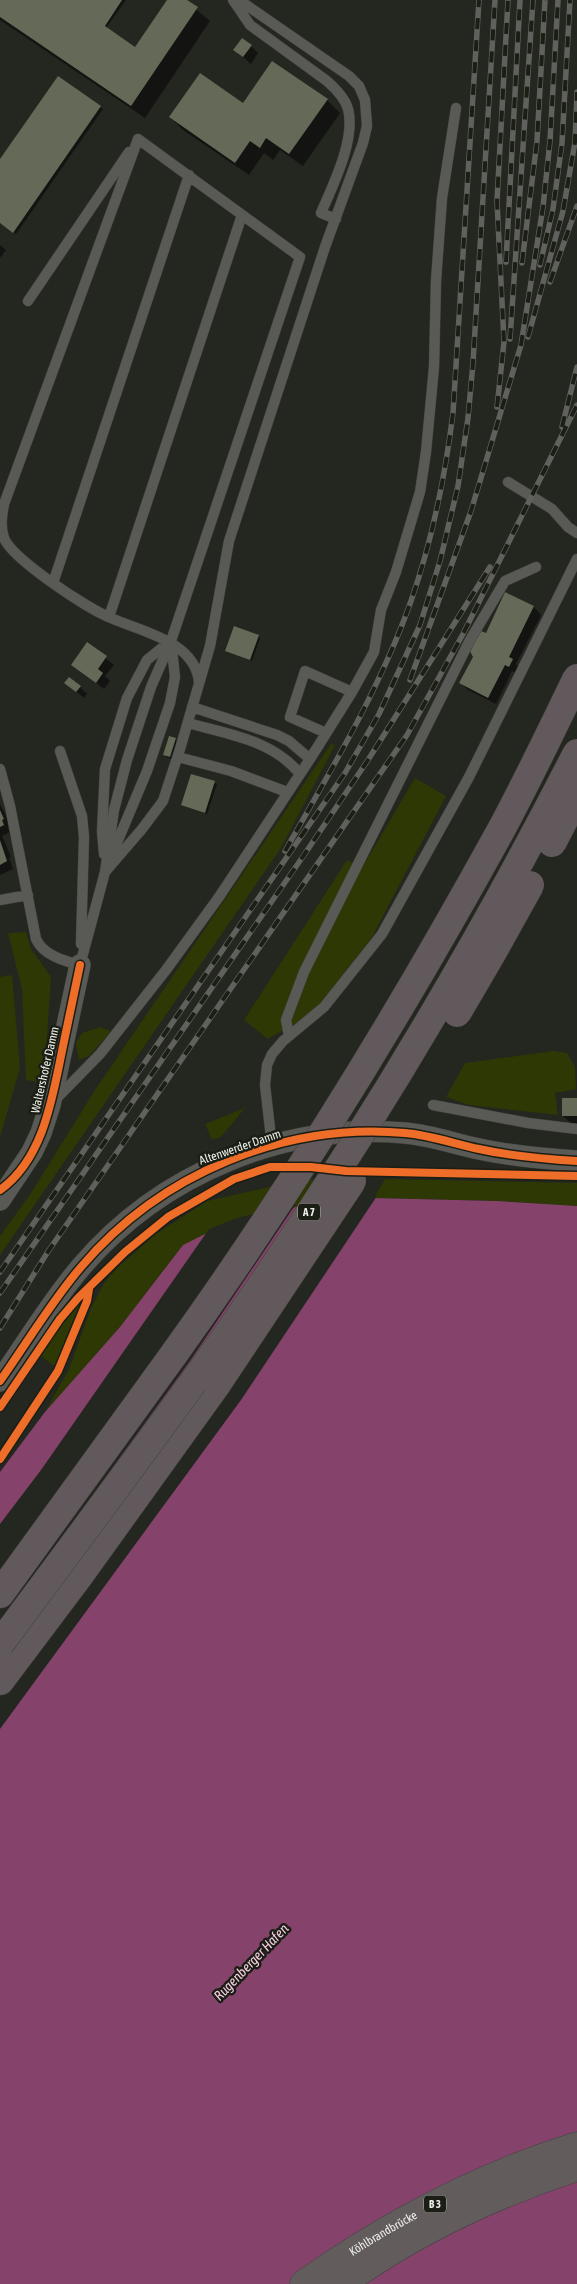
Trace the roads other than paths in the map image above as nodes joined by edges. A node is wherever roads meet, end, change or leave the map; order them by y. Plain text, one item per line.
1 (233, 0) edge
2 (239, 0) edge
3 (456, 108) dead end
4 (138, 139) junction
5 (188, 175) junction
6 (242, 215) junction
7 (336, 219) junction
8 (28, 301) dead end
9 (508, 482) dead end
10 (577, 533) edge
11 (577, 559) edge
12 (536, 567) dead end
13 (53, 583) junction
14 (109, 618) junction
15 (171, 641) junction
16 (577, 678) edge
17 (199, 682) junction
18 (352, 692) junction
19 (192, 707) junction
20 (188, 724) junction
21 (326, 733) junction
22 (60, 751) dead end
23 (577, 753) edge
24 (178, 757) junction
25 (310, 759) junction
26 (0, 769) edge
27 (300, 774) junction
28 (287, 792) junction
29 (577, 795) edge
30 (105, 872) junction
31 (28, 895) junction
32 (0, 900) edge
33 (80, 965) junction
34 (289, 1036) junction
35 (50, 1105) junction
36 (433, 1105) dead end
37 (577, 1129) edge
38 (272, 1146) junction
39 (577, 1161) edge
40 (0, 1200) edge
41 (0, 1381) edge
42 (0, 1594) edge
43 (0, 1644) edge
44 (0, 1681) edge
45 (577, 2146) edge
46 (577, 2167) edge
47 (304, 2284) edge
48 (341, 2284) edge

1 - 7 lane
2 - 7 lane
3 - 18 lane
4 - 5 lane
4 - 8 lane
4 - 13 lane
5 - 6 lane
5 - 13 lane
6 - 14 lane
6 - 15 lane
7 - 17 lane
9 - 10 lane
11 - 34 lane
12 - 34 lane
13 - 14 lane
14 - 15 lane
15 - 17 lane
15 - 30 lane
15 - 30 lane
15 - 30 lane
16 - 42 highway, A 7, bridge
17 - 19 lane
18 - 21 lane
18 - 21 lane
19 - 20 lane
19 - 25 lane
20 - 24 lane
20 - 27 lane
21 - 25 lane
22 - 33 lane
23 - 43 highway, A 7, bridge
24 - 28 lane
24 - 30 lane
25 - 27 lane
26 - 31 lane
27 - 28 lane
28 - 35 lane
29 - 44 highway, A 7, bridge
30 - 33 lane
31 - 32 lane
31 - 33 lane
33 - 35 street, Waltershofer Damm
34 - 38 lane
35 - 40 street, Waltershofer Damm
36 - 37 lane
38 - 39 street, Altenwerder Damm
38 - 41 street, Altenwerder Damm
45 - 47 main road, Köhlbrandbrücke / B 3
46 - 48 main road, Köhlbrandbrücke / B 3

